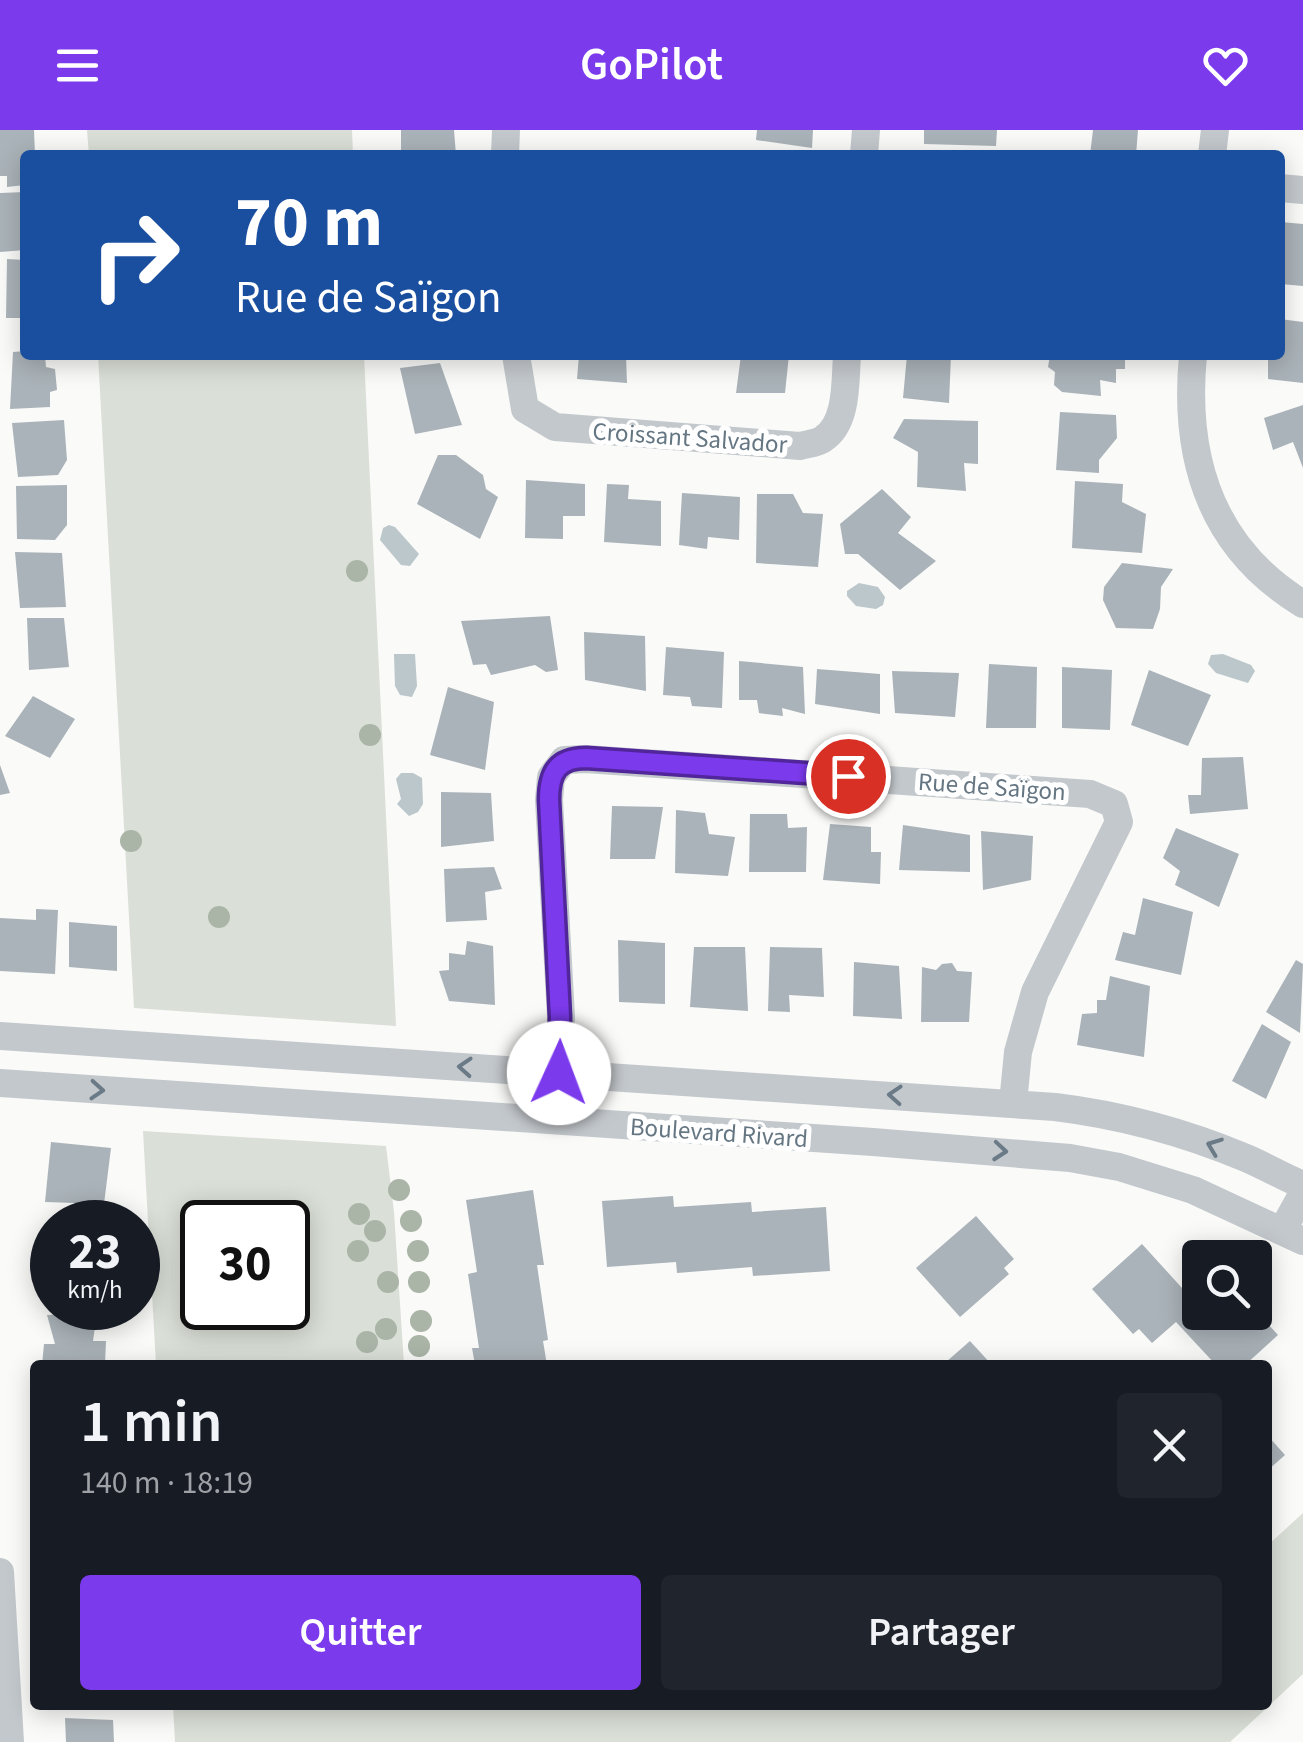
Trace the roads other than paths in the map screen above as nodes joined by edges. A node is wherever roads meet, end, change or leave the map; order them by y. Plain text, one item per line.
1 (517, 360) edge
2 (847, 360) edge
3 (1193, 360) edge
4 (1303, 604) edge
5 (0, 1036) edge
6 (559, 1073) junction
7 (0, 1083) edge
8 (1012, 1103) junction
9 (1303, 1185) edge
10 (1303, 1193) edge
11 (1292, 1236) edge
12 (0, 1572) edge
13 (10, 1742) edge

1 - 2 street, Croissant Salvador
3 - 4 street
6 -> 5 street, Boulevard Rivard
8 -> 6 street, Boulevard Rivard
6 - 8 street, Rue de Saïgon
7 -> 11 street, Boulevard Rivard
9 -> 8 street, Boulevard Rivard
10 - 11 street
12 - 13 street

